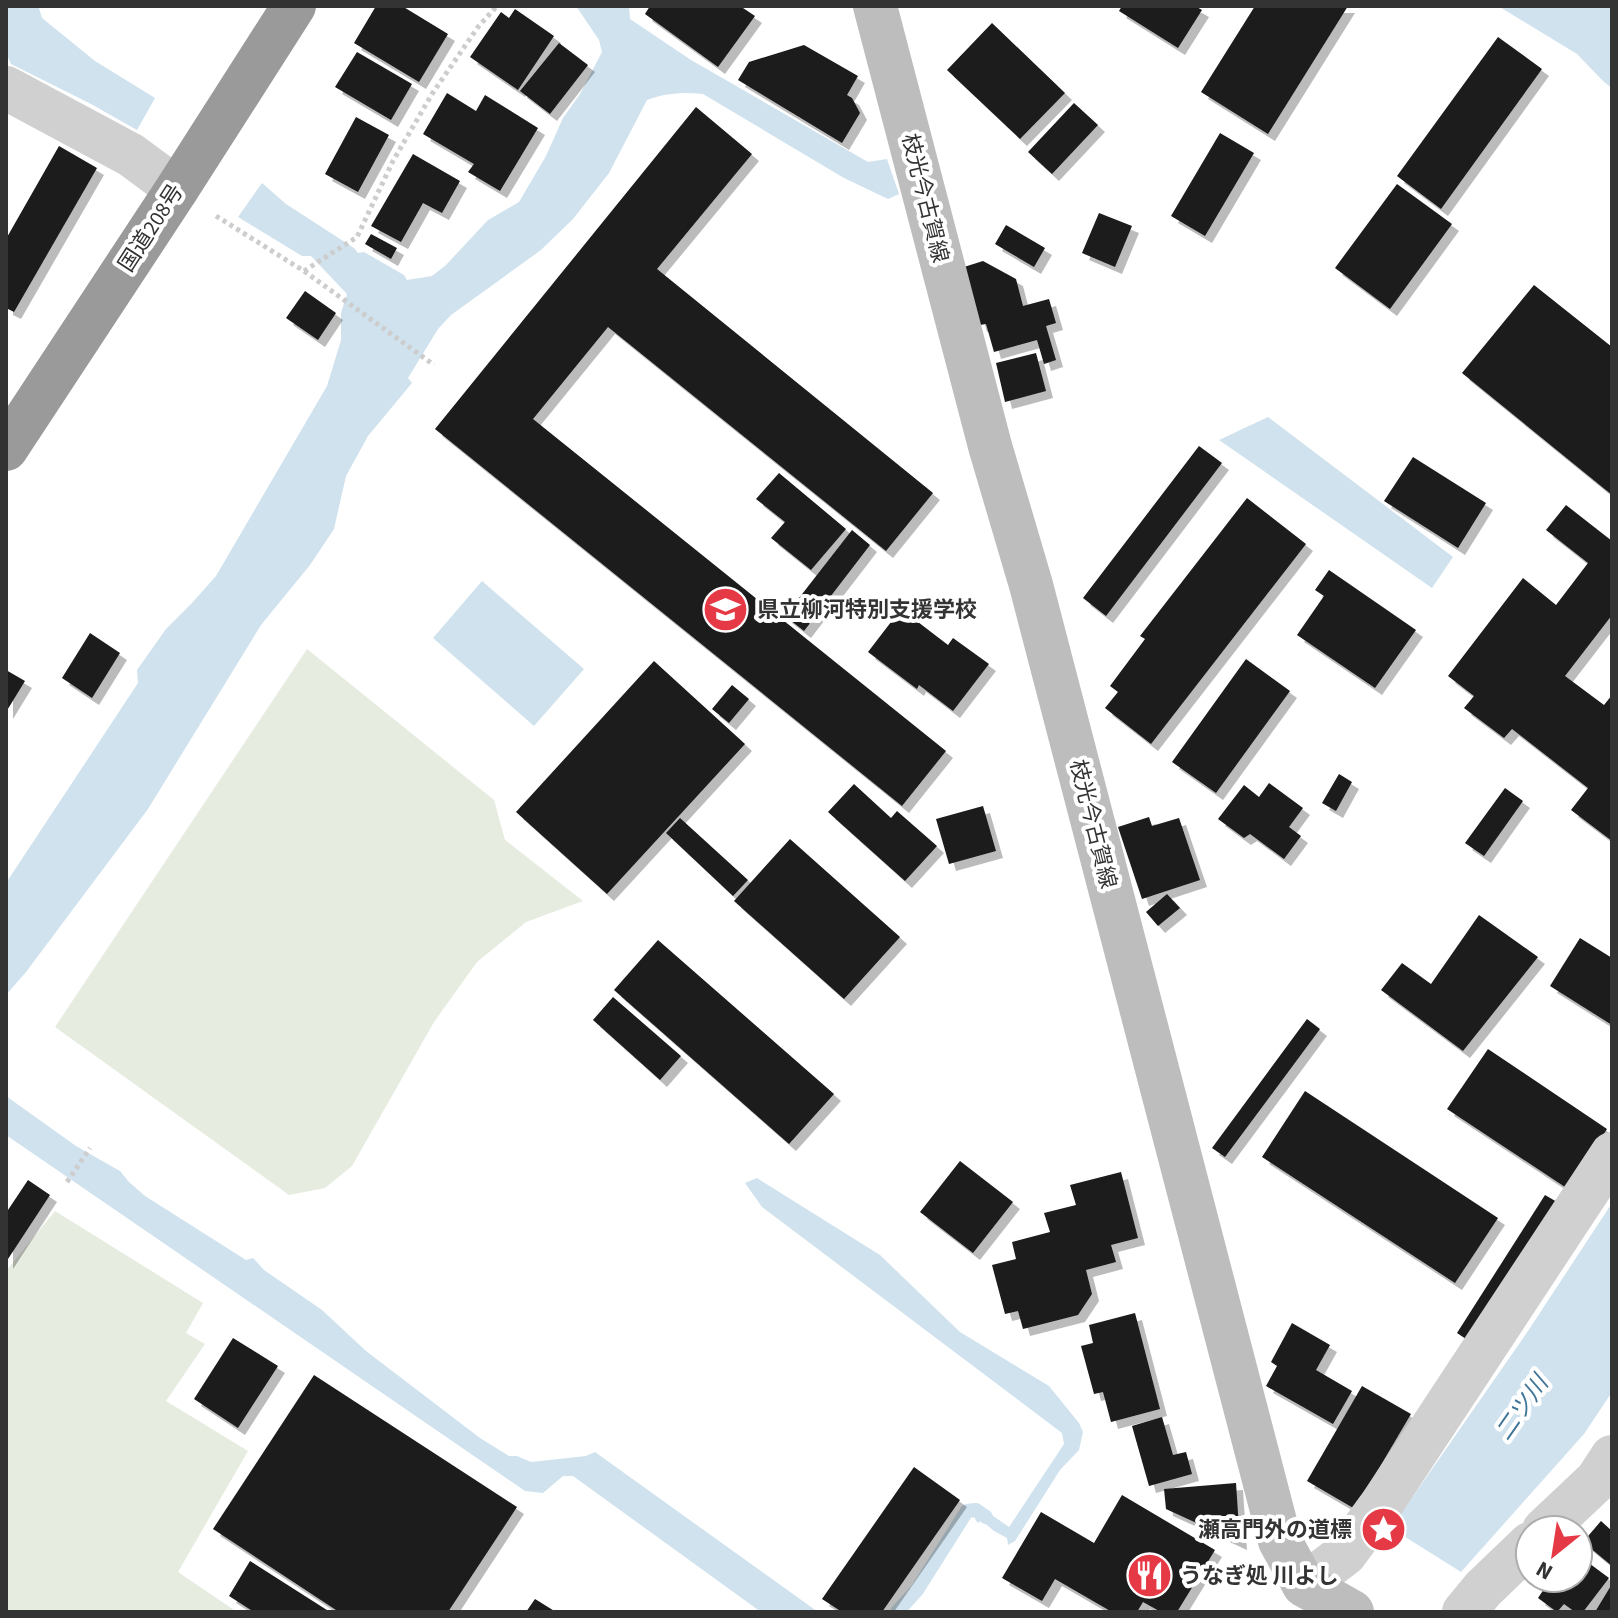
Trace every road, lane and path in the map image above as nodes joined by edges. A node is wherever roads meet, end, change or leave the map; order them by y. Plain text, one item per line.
1 (294, 6) edge
2 (497, 6) edge
3 (875, 6) edge
4 (6, 88) edge
5 (179, 186) junction
6 (216, 216) dead end
7 (304, 271) junction
8 (434, 365) dead end
9 (6, 449) edge
10 (90, 1148) dead end
11 (1612, 1154) edge
12 (67, 1182) dead end
13 (1612, 1457) edge
14 (1561, 1514) edge
15 (1514, 1559) edge
16 (1293, 1598) edge
17 (1352, 1612) edge
18 (1464, 1612) edge

1 - 5 highway, 国道208号
2 - 7 path
3 - 16 main road, 枝光今古賀線
4 - 5 street
5 - 9 highway, 国道208号
6 - 7 path
7 - 8 path
10 - 12 path
11 - 16 street
13 - 14 street
15 - 18 street
16 - 17 main road

